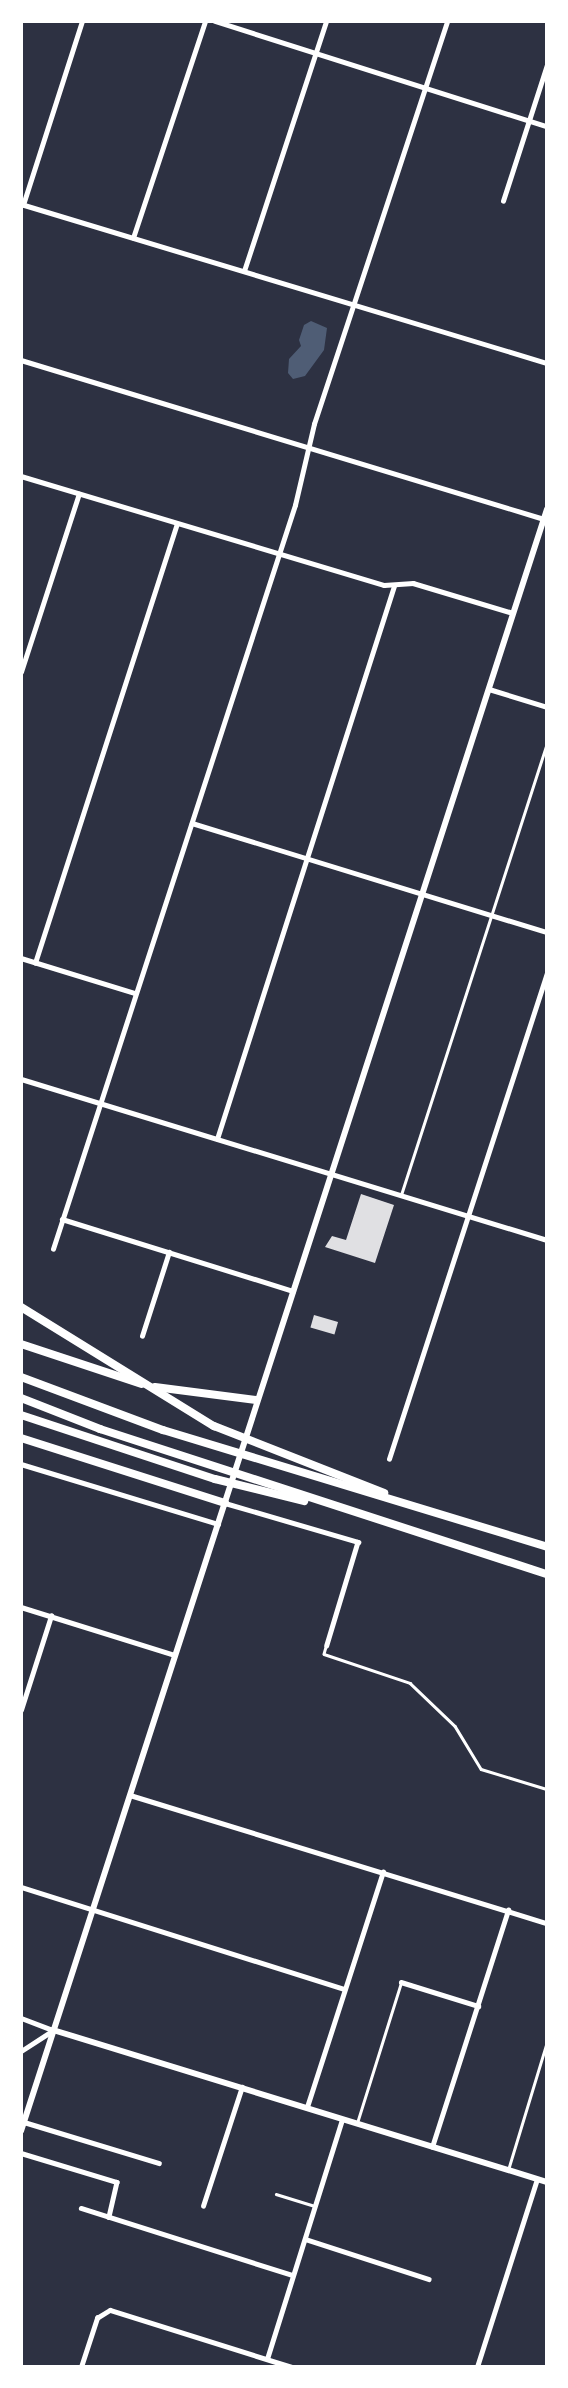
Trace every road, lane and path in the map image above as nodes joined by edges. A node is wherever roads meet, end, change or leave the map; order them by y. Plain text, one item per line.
1 (82, 21) edge
2 (205, 21) edge
3 (215, 21) edge
4 (326, 21) edge
5 (447, 21) edge
6 (315, 53) junction
7 (547, 65) edge
8 (426, 88) junction
9 (528, 120) junction
10 (547, 126) edge
11 (503, 201) dead end
12 (22, 205) edge
13 (134, 238) junction
14 (244, 271) junction
15 (355, 305) junction
16 (21, 360) edge
17 (547, 363) edge
18 (307, 445) junction
19 (21, 477) edge
20 (79, 494) junction
21 (547, 509) edge
22 (544, 519) junction
23 (177, 524) junction
24 (279, 554) junction
25 (394, 586) junction
26 (513, 612) junction
27 (21, 672) edge
28 (489, 689) junction
29 (547, 707) edge
30 (547, 742) edge
31 (192, 823) junction
32 (307, 858) junction
33 (423, 894) junction
34 (491, 914) junction
35 (547, 932) edge
36 (21, 958) edge
37 (35, 963) junction
38 (547, 974) edge
39 (135, 993) junction
40 (21, 1079) edge
41 (100, 1103) junction
42 (217, 1139) junction
43 (331, 1174) junction
44 (401, 1195) junction
45 (467, 1215) junction
46 (62, 1219) junction
47 (547, 1240) edge
48 (53, 1249) dead end
49 (169, 1252) junction
50 (293, 1291) junction
51 (21, 1307) edge
52 (142, 1336) dead end
53 (21, 1344) edge
54 (21, 1377) edge
55 (21, 1398) edge
56 (256, 1400) junction
57 (21, 1415) edge
58 (21, 1438) edge
59 (389, 1459) dead end
60 (21, 1464) edge
61 (248, 1483) junction
62 (225, 1503) junction
63 (432, 1512) junction
64 (218, 1524) junction
65 (547, 1547) edge
66 (547, 1574) edge
67 (21, 1607) edge
68 (51, 1616) junction
69 (327, 1645) joint
70 (175, 1655) junction
71 (21, 1710) edge
72 (547, 1790) edge
73 (130, 1795) junction
74 (383, 1872) junction
75 (21, 1887) edge
76 (92, 1909) junction
77 (508, 1910) junction
78 (547, 1923) edge
79 (401, 1982) joint
80 (344, 1989) junction
81 (478, 2006) junction
82 (21, 2018) edge
83 (53, 2029) junction
84 (547, 2042) edge
85 (21, 2051) edge
86 (242, 2087) junction
87 (307, 2107) junction
88 (342, 2119) junction
89 (24, 2122) junction
90 (357, 2123) junction
91 (21, 2131) edge
92 (432, 2147) junction
93 (21, 2153) edge
94 (159, 2163) dead end
95 (508, 2170) junction
96 (537, 2179) junction
97 (547, 2182) edge
98 (276, 2194) dead end
99 (203, 2206) dead end
100 (315, 2206) junction
101 (81, 2208) dead end
102 (109, 2217) junction
103 (305, 2239) junction
104 (292, 2275) junction
105 (429, 2279) dead end
106 (267, 2359) junction
107 (82, 2367) edge
108 (292, 2367) edge
109 (477, 2367) edge

1 - 12 street
2 - 13 street
3 - 6 street
4 - 6 street
5 - 8 street
6 - 8 street
6 - 14 street
7 - 9 street
8 - 9 street
8 - 15 street
9 - 10 street
9 - 11 street
12 - 13 street
13 - 14 street
14 - 15 street
15 - 17 street
15 - 18 street
16 - 18 street
18 - 22 street
18 - 24 street
19 - 20 street
20 - 23 street
20 - 27 street
21 - 22 main road
22 - 26 main road
23 - 24 street
23 - 37 street
24 - 25 street
24 - 31 street
25 - 26 street
25 - 32 street
26 - 28 main road
28 - 29 street
28 - 33 main road
30 - 34 lane
31 - 32 street
31 - 39 street
32 - 33 street
32 - 42 street
33 - 34 street
33 - 43 main road
34 - 35 street
34 - 44 lane
36 - 37 street
37 - 39 street
38 - 45 street
39 - 41 street
40 - 41 street
41 - 42 street
41 - 46 street
42 - 43 street
43 - 44 street
43 - 50 main road
44 - 45 street
45 - 47 street
45 - 59 street
46 - 48 street
46 - 49 street
49 - 50 street
49 - 52 street
50 - 56 main road
51 - 63 highway
53 - 56 highway
54 - 63 highway
55 - 61 highway
56 - 62 main road
57 - 61 highway
58 - 62 highway
60 - 64 street
61 - 66 highway
62 - 64 main road
62 - 69 street
63 - 65 highway
64 - 70 main road
67 - 68 street
68 - 70 street
68 - 71 street
69 - 72 lane
70 - 73 main road
73 - 74 street
73 - 76 main road
74 - 77 street
74 - 80 street
75 - 76 street
76 - 80 street
76 - 83 main road
77 - 78 street
77 - 81 street
79 - 81 street
79 - 90 lane
80 - 87 street
81 - 92 street
82 - 83 street
83 - 85 street
83 - 86 main road
83 - 89 main road
84 - 95 lane
86 - 87 main road
86 - 99 street
87 - 88 main road
88 - 90 main road
88 - 100 street
89 - 91 main road
89 - 94 street
90 - 92 main road
92 - 95 main road
93 - 102 street
95 - 96 main road
96 - 97 main road
96 - 109 street
98 - 100 lane
100 - 103 street
101 - 102 street
102 - 104 street
103 - 104 street
103 - 105 street
104 - 106 street
106 - 107 street
106 - 108 street

